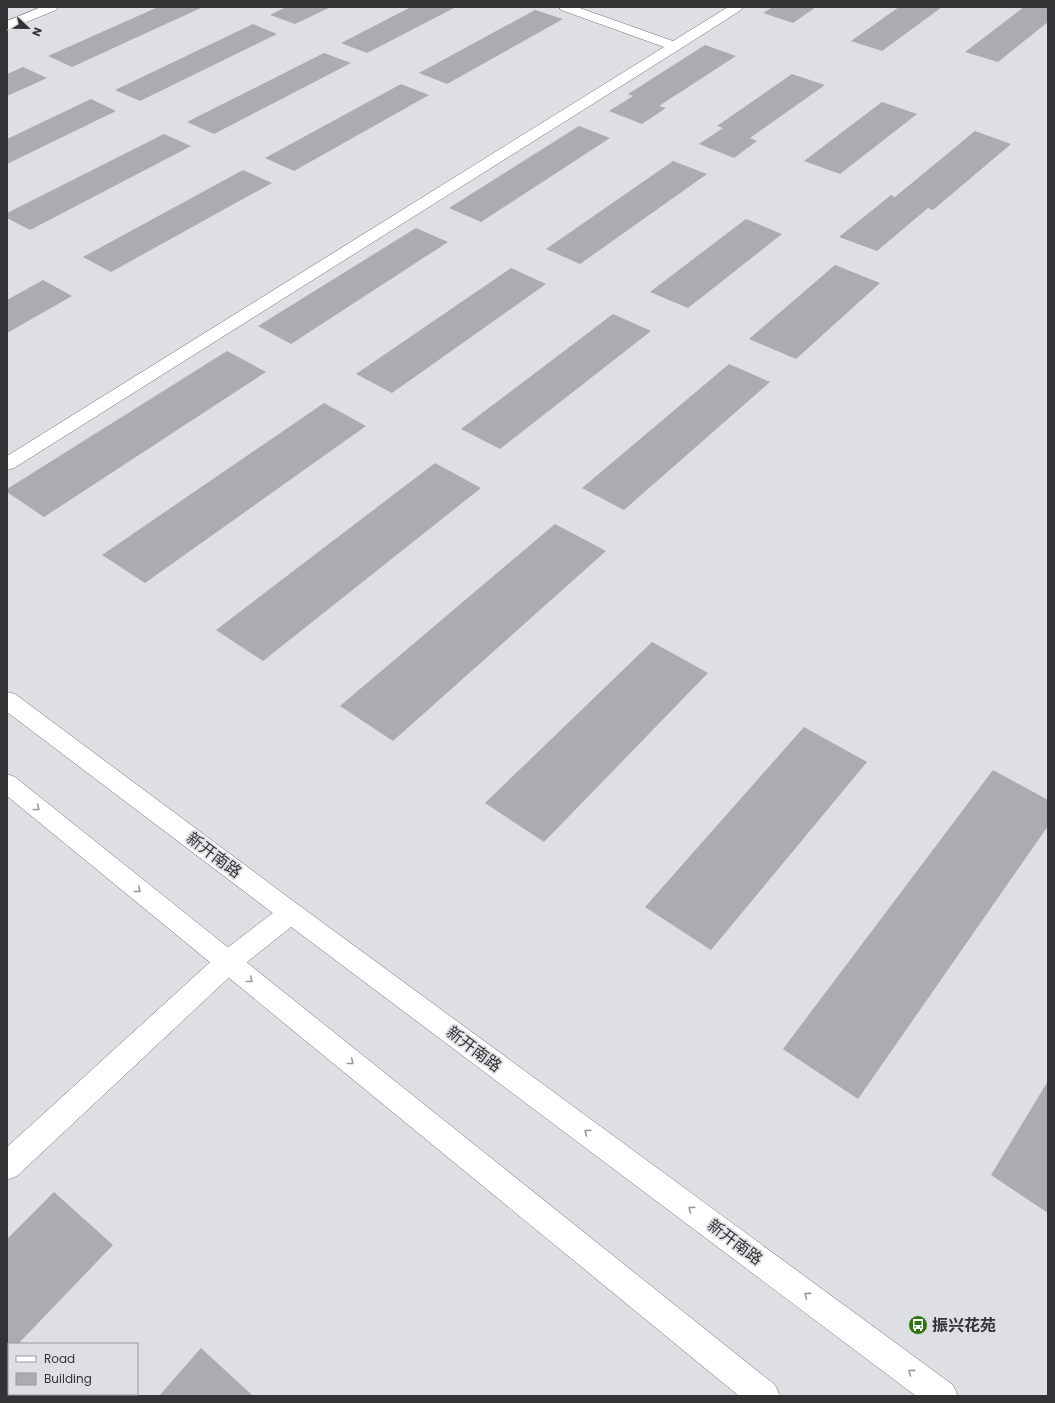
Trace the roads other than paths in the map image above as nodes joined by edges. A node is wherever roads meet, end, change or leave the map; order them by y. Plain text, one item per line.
1 (52, 7) edge
2 (565, 7) edge
3 (737, 7) edge
4 (7, 26) edge
5 (675, 46) junction
6 (7, 464) edge
7 (7, 700) edge
8 (7, 783) edge
9 (291, 913) junction
10 (228, 962) junction
11 (7, 1166) edge
12 (764, 1396) edge
13 (942, 1396) edge

1 - 4 street
2 - 5 street
3 - 5 street
5 - 6 street
7 - 9 street, 新开南路
8 -> 10 street
9 - 10 street
13 -> 9 street, 新开南路
10 - 11 street
10 -> 12 street

